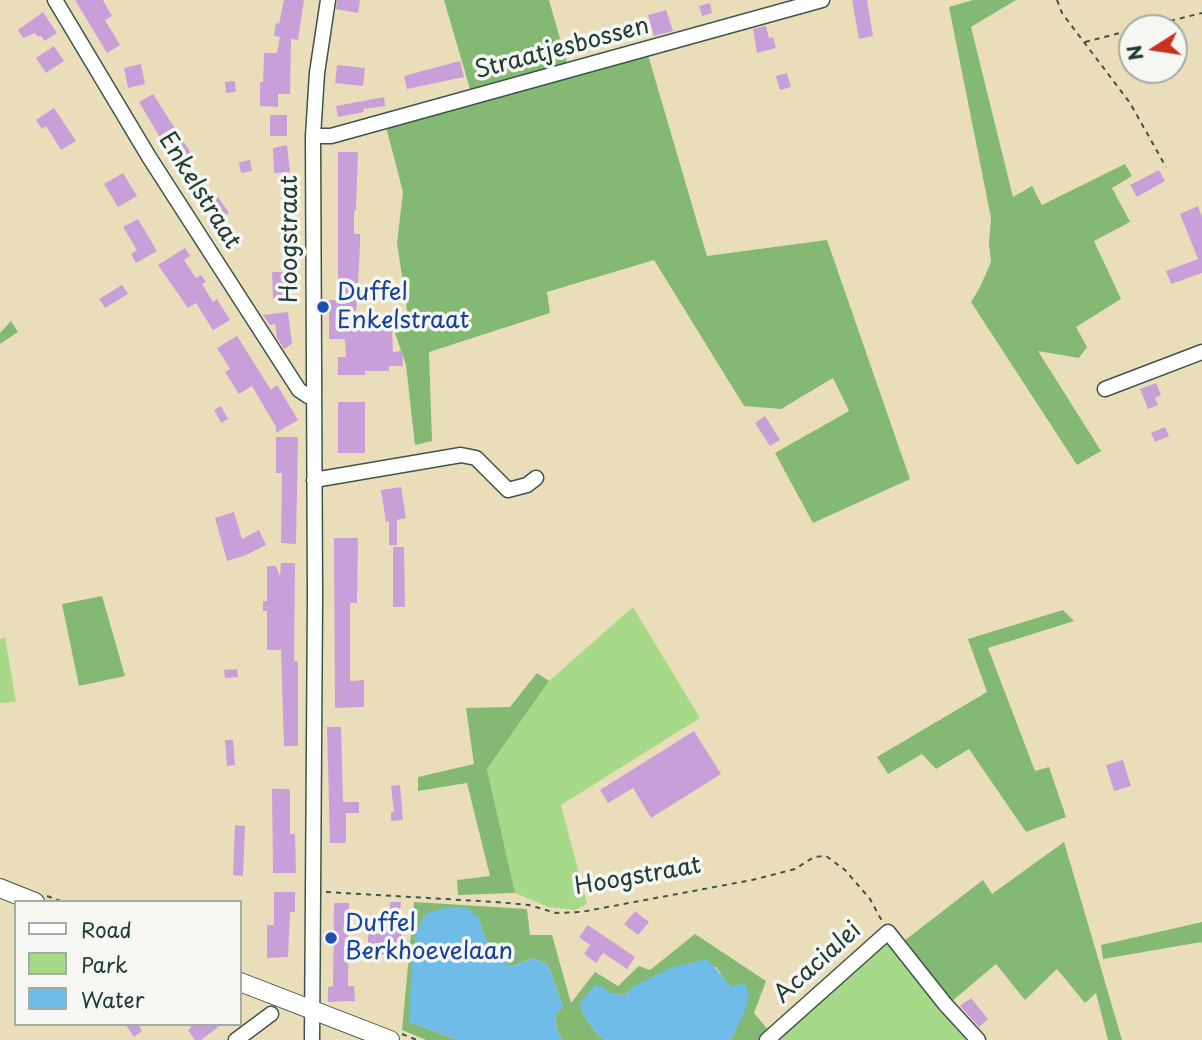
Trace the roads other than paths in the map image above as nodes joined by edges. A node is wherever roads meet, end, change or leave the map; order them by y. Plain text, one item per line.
1 (55, 0) edge
2 (328, 0) edge
3 (822, 0) edge
4 (313, 136) junction
5 (1202, 352) edge
6 (1105, 389) dead end
7 (313, 396) junction
8 (536, 478) dead end
9 (314, 480) junction
10 (0, 888) edge
11 (29, 900) edge
12 (242, 983) edge
13 (312, 1011) junction
14 (271, 1014) dead end
15 (236, 1040) edge
16 (313, 1040) edge
17 (390, 1040) edge
18 (767, 1040) edge
19 (978, 1040) edge

1 - 7 street, Enkelstraat
2 - 4 street, Hoogstraat
3 - 4 street, Straatjesbossen
4 - 7 street, Hoogstraat
5 - 6 street
7 - 9 street, Hoogstraat
8 - 9 street
9 - 13 street, Hoogstraat
10 - 11 main road
12 - 13 main road
13 - 16 street, Hoogstraat
13 - 17 main road
14 - 15 street
18 - 19 street, Acacialei

